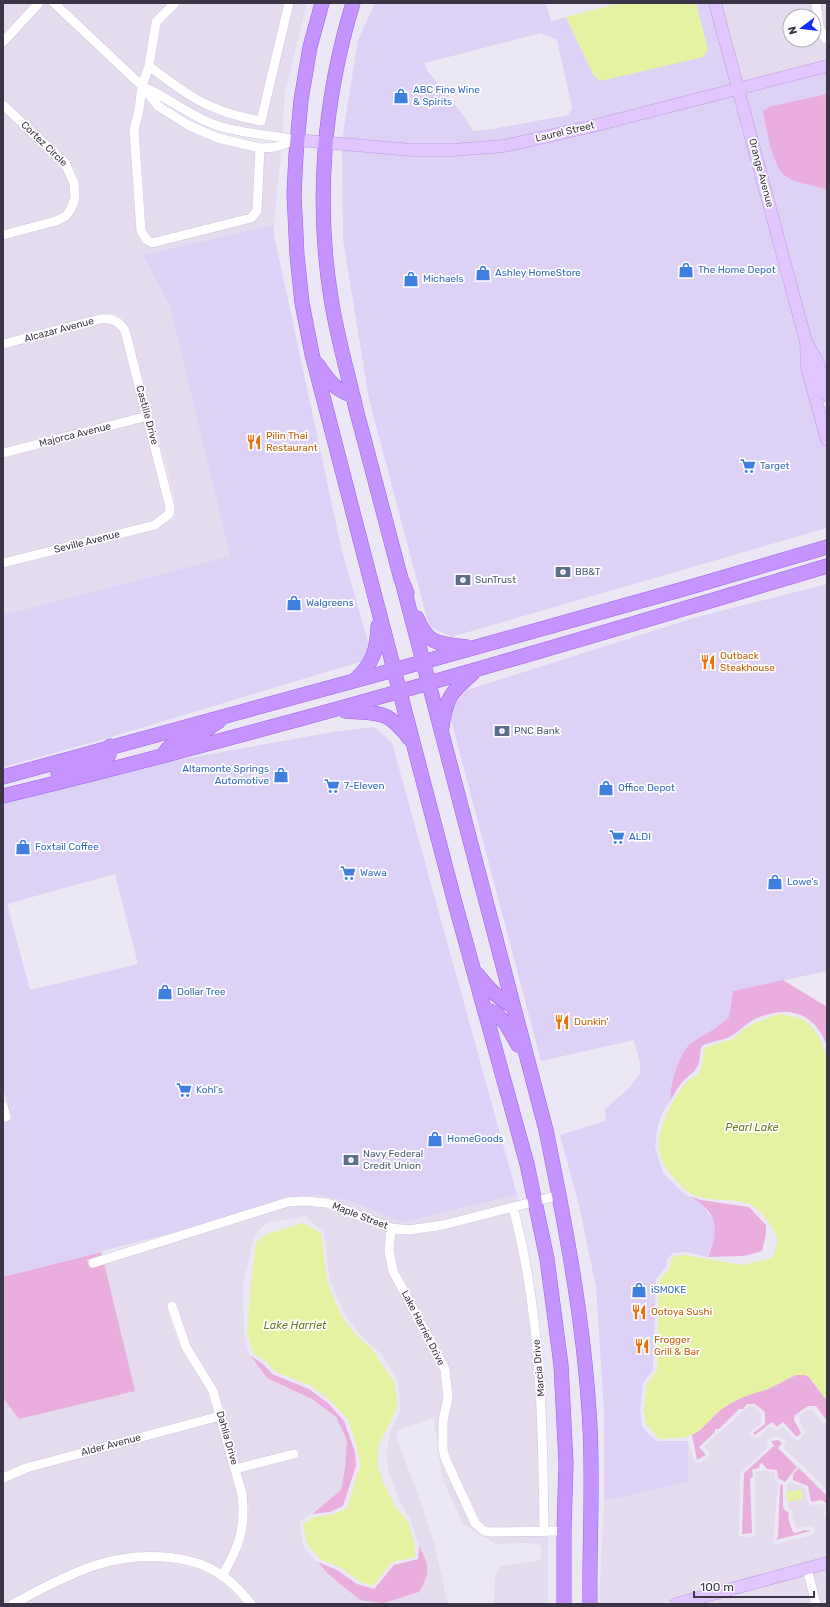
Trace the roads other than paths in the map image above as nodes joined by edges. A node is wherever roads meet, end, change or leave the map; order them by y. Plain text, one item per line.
1 (39, 3) edge
2 (54, 3) edge
3 (175, 3) edge
4 (289, 3) edge
5 (322, 3) edge
6 (353, 3) edge
7 (715, 3) edge
8 (816, 3) edge
9 (827, 37) edge
10 (3, 42) edge
11 (149, 66) junction
12 (827, 66) edge
13 (142, 86) junction
14 (738, 89) junction
15 (3, 105) edge
16 (297, 140) junction
17 (326, 143) junction
18 (260, 148) junction
19 (3, 235) edge
20 (115, 320) joint
21 (806, 342) junction
22 (3, 344) edge
23 (312, 354) junction
24 (353, 396) junction
25 (827, 396) edge
26 (148, 416) junction
27 (827, 440) edge
28 (3, 454) edge
29 (169, 514) joint
30 (827, 547) edge
31 (3, 563) edge
32 (827, 566) edge
33 (403, 585) junction
34 (687, 588) junction
35 (379, 612) junction
36 (646, 620) junction
37 (471, 648) junction
38 (423, 662) junction
39 (394, 670) junction
40 (476, 670) junction
41 (355, 681) junction
42 (428, 684) junction
43 (400, 691) junction
44 (335, 710) junction
45 (231, 714) junction
46 (442, 734) junction
47 (414, 744) junction
48 (110, 746) junction
49 (163, 756) junction
50 (5, 779) edge
51 (33, 788) junction
52 (3, 796) edge
53 (472, 967) junction
54 (513, 1006) junction
55 (484, 1009) junction
56 (527, 1061) junction
57 (3, 1106) edge
58 (6, 1117) dead end
59 (560, 1195) junction
60 (535, 1201) junction
61 (513, 1207) junction
62 (391, 1228) junction
63 (92, 1263) dead end
64 (172, 1306) dead end
65 (220, 1416) junction
66 (294, 1454) dead end
67 (235, 1469) junction
68 (3, 1478) edge
69 (564, 1531) junction
70 (544, 1532) junction
71 (827, 1563) edge
72 (807, 1568) junction
73 (222, 1576) junction
74 (13, 1604) edge
75 (251, 1604) edge
76 (564, 1604) edge
77 (590, 1604) edge
78 (676, 1604) edge
79 (816, 1604) edge

1 - 10 street
2 - 13 street
3 - 11 street
4 - 11 street
5 - 16 main road
6 - 17 main road
7 - 14 street, Orange Avenue
8 - 9 street
11 - 13 street
12 - 14 street, Laurel Street
13 - 16 street
13 - 18 street
13 - 18 street
14 - 17 street, Laurel Street
14 - 21 street, Orange Avenue
15 - 19 street, Cortez Circle
16 - 17 street, Laurel Street
16 - 18 street
16 - 23 main road
17 - 24 main road
20 - 22 street, Alcazar Avenue
20 - 26 street, Castille Drive
21 - 25 street, Orange Avenue
21 - 27 street, Orange Avenue
23 - 24 main road
23 - 35 main road
24 - 33 main road
26 - 28 street, Majorca Avenue
26 - 29 street, Castille Drive
29 - 31 street, Seville Avenue
30 - 34 main road
32 - 36 main road
33 - 37 main road
33 - 38 main road
34 - 36 main road
34 - 37 main road
35 - 39 main road
35 - 41 main road
36 - 40 main road
37 - 38 main road
38 - 39 main road
38 - 42 main road
39 - 41 main road
39 - 43 main road
40 - 42 main road
40 - 46 main road
41 - 45 main road
42 - 43 main road
42 - 46 main road
43 - 44 main road
43 - 47 main road
44 - 47 main road
44 - 49 main road
45 - 48 main road
45 - 49 main road
46 - 54 main road
47 - 53 main road
48 - 50 main road
48 - 51 main road
49 - 51 main road
51 - 52 main road
53 - 54 main road
53 - 55 main road
54 - 56 main road
55 - 56 main road
55 - 60 main road
56 - 59 main road
57 - 58 street
59 - 60 street, Maple Street
59 - 77 main road
60 - 61 street, Maple Street
60 - 69 main road
61 - 62 street, Maple Street
61 - 70 street, Marcia Drive
62 - 63 street, Maple Street
62 - 70 street, Lake Harriet Drive
64 - 65 street, Dahlia Drive
65 - 67 street, Dahlia Drive
65 - 68 street, Alder Avenue
66 - 67 street
67 - 73 street, Dahlia Drive
69 - 70 street, Lake Harriet Drive
69 - 76 main road
71 - 72 street
72 - 78 street
72 - 79 street
73 - 74 street
73 - 75 street

